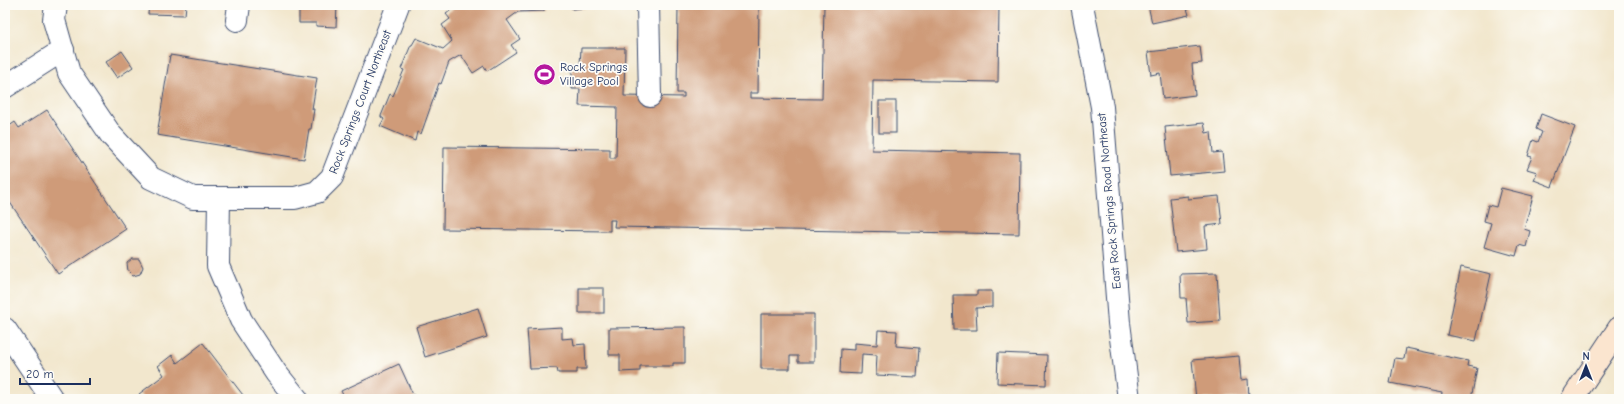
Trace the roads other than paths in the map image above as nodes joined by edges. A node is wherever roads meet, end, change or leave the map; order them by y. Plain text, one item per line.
1 (56, 5) edge
2 (398, 5) edge
3 (648, 5) edge
4 (1082, 5) edge
5 (63, 50) junction
6 (5, 87) edge
7 (650, 96) dead end
8 (219, 198) junction
9 (1619, 328) edge
10 (5, 329) edge
11 (52, 399) edge
12 (297, 399) edge
13 (1130, 399) edge
14 (1572, 399) edge

1 - 5 street, Rock Springs Court Northeast
2 - 8 street, Rock Springs Court Northeast
3 - 7 street
4 - 13 street, East Rock Springs Road Northeast
5 - 6 street
5 - 8 street, Rock Springs Court Northeast
8 - 12 street
9 - 14 main road
10 - 11 street

